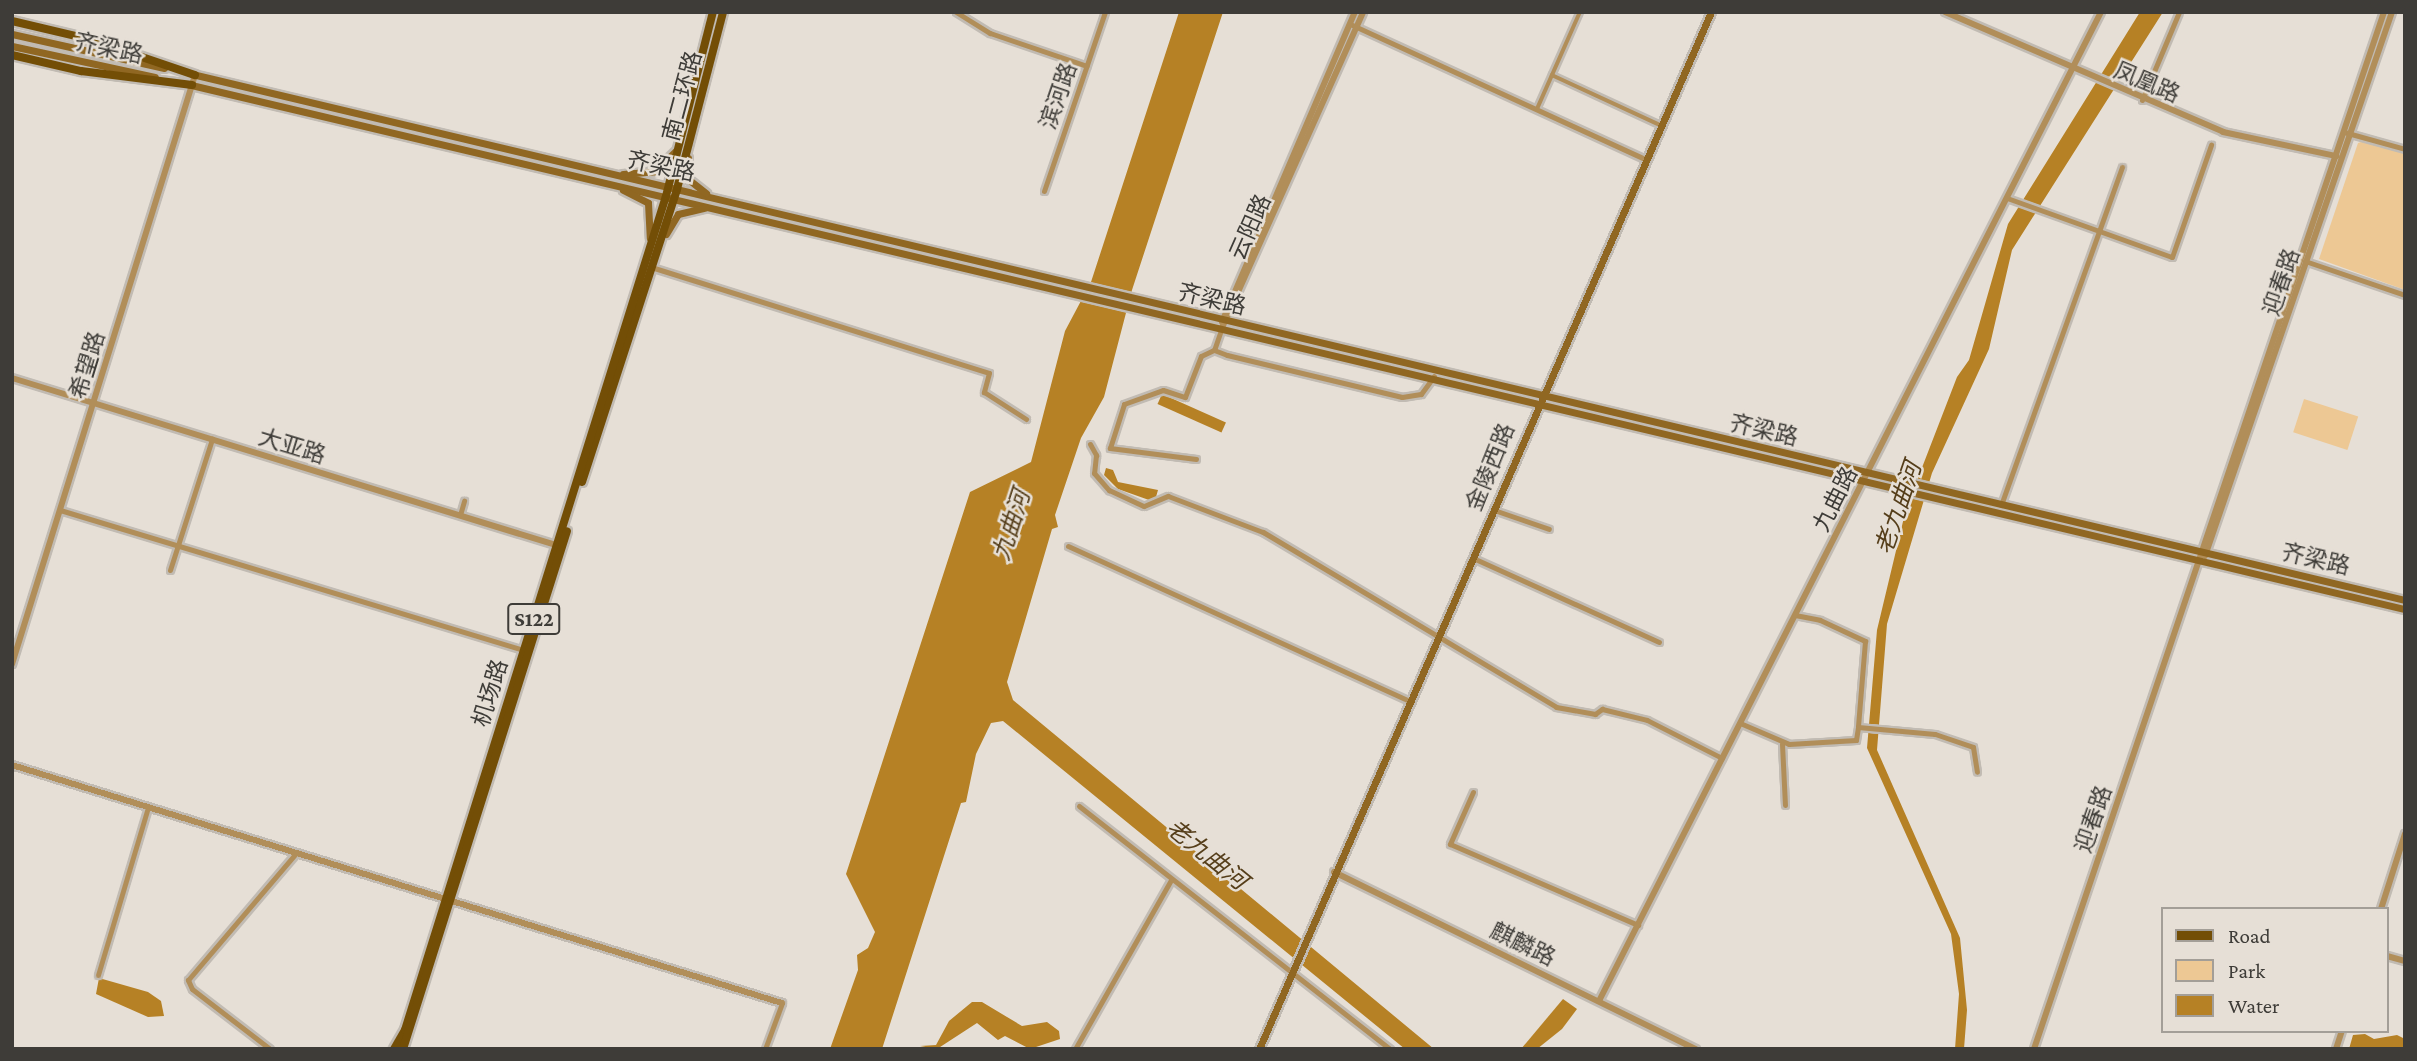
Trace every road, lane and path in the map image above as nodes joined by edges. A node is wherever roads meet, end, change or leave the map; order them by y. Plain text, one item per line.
1 (713, 12) edge
2 (723, 12) edge
3 (956, 12) edge
4 (1105, 12) edge
5 (1355, 12) edge
6 (1363, 12) edge
7 (1580, 12) edge
8 (1711, 12) edge
9 (1945, 12) edge
10 (2101, 12) edge
11 (2179, 12) edge
12 (2384, 12) edge
13 (2392, 12) edge
14 (12, 21) edge
15 (1353, 25) junction
16 (12, 34) edge
17 (12, 46) edge
18 (12, 55) edge
19 (1087, 66) junction
20 (2073, 69) junction
21 (195, 75) junction
22 (1552, 75) junction
23 (191, 85) junction
24 (2142, 100) junction
25 (1536, 112) junction
26 (1660, 125) junction
27 (2344, 132) junction
28 (2353, 134) junction
29 (2211, 145) dead end
30 (685, 146) junction
31 (2405, 149) edge
32 (2335, 155) junction
33 (2345, 157) junction
34 (1646, 159) junction
35 (2122, 167) dead end
36 (609, 179) junction
37 (673, 188) junction
38 (1044, 191) dead end
39 (670, 197) junction
40 (716, 198) junction
41 (2007, 198) junction
42 (712, 207) junction
43 (2097, 231) junction
44 (2303, 260) junction
45 (651, 261) junction
46 (2405, 295) edge
47 (1224, 321) junction
48 (1221, 330) junction
49 (1214, 351) junction
50 (1434, 375) junction
51 (12, 378) edge
52 (1540, 396) junction
53 (94, 404) junction
54 (1536, 404) junction
55 (1026, 419) dead end
56 (212, 439) junction
57 (1090, 444) dead end
58 (1110, 448) junction
59 (1096, 455) junction
60 (1196, 459) dead end
61 (1866, 478) junction
62 (1929, 492) junction
63 (464, 501) dead end
64 (2001, 505) junction
65 (60, 510) junction
66 (1494, 510) junction
67 (460, 515) junction
68 (2052, 521) junction
69 (1549, 529) dead end
70 (178, 545) junction
71 (559, 546) junction
72 (1068, 546) dead end
73 (2204, 552) junction
74 (1473, 558) junction
75 (2201, 561) junction
76 (170, 570) dead end
77 (2405, 600) edge
78 (2405, 609) edge
79 (1795, 615) junction
80 (1438, 636) junction
81 (1660, 642) dead end
82 (527, 651) junction
83 (12, 664) edge
84 (1410, 701) junction
85 (1740, 723) junction
86 (1859, 728) junction
87 (1783, 744) junction
88 (1722, 758) junction
89 (12, 765) edge
90 (1976, 772) dead end
91 (1473, 792) dead end
92 (1785, 805) dead end
93 (1079, 806) dead end
94 (148, 807) junction
95 (2405, 834) edge
96 (296, 853) junction
97 (1334, 872) junction
98 (1171, 880) junction
99 (449, 901) junction
100 (2382, 907) edge
101 (1638, 925) junction
102 (1290, 972) junction
103 (98, 975) dead end
104 (1599, 1000) junction
105 (782, 1003) joint
106 (270, 1049) edge
107 (394, 1049) edge
108 (403, 1049) edge
109 (765, 1049) edge
110 (1075, 1049) edge
111 (1259, 1049) edge
112 (1390, 1049) edge
113 (1696, 1049) edge
114 (2034, 1049) edge

1 - 30 main road, 南二环路 / S122
2 - 30 main road, 南二环路 / S122
3 - 19 street
4 - 19 street, 滨河路
5 - 15 street, 云阳路
6 - 15 street, 云阳路
7 - 22 street
8 - 26 main road, 金陵西路
9 - 20 street, 凤凰路
10 - 20 street, 九曲路
11 - 24 street
12 - 27 street, 迎春路
13 - 28 street, 迎春路
14 - 21 main road
15 - 25 street
15 - 47 street, 云阳路
16 - 21 main road, 齐梁路
17 - 23 main road, 齐梁路
18 - 23 main road
19 - 38 street, 滨河路
20 - 24 street, 凤凰路
20 - 41 street, 九曲路
21 - 23 street, 希望路
21 - 36 main road, 齐梁路
22 - 25 street
22 - 26 street
23 - 36 main road, 齐梁路
23 - 53 street, 希望路
24 - 32 street, 凤凰路
25 - 34 street
26 - 34 main road, 金陵西路
27 - 28 street
27 - 32 street, 迎春路
28 - 31 street
28 - 33 street, 迎春路
29 - 43 street
30 - 36 main road
30 - 37 main road, 南二环路 / S122
30 - 40 main road
32 - 33 street, 凤凰路
32 - 44 street, 迎春路
33 - 44 street, 迎春路
34 - 52 main road, 金陵西路
35 - 43 street
36 - 37 main road, 齐梁路
36 - 39 main road, 齐梁路
36 - 45 main road
37 - 39 main road, 机场路 / S122
37 - 40 main road, 齐梁路
39 - 42 main road, 齐梁路
39 - 45 main road, 机场路 / S122
40 - 47 main road, 齐梁路
41 - 43 street
41 - 61 street, 九曲路
42 - 45 main road
42 - 48 main road, 齐梁路
43 - 64 street
44 - 46 street
44 - 73 street, 迎春路
45 - 55 street
45 - 71 main road, 机场路 / S122
47 - 48 street, 云阳路
47 - 50 main road, 齐梁路
48 - 49 street
48 - 50 main road, 齐梁路
49 - 50 street
49 - 58 street
50 - 52 main road, 齐梁路
50 - 54 main road, 齐梁路
51 - 53 street, 大亚路
52 - 54 main road, 金陵西路
52 - 61 main road, 齐梁路
53 - 56 street, 大亚路
53 - 65 street, 希望路
54 - 61 main road, 齐梁路
54 - 66 main road, 金陵西路
56 - 67 street, 大亚路
56 - 70 street
57 - 59 street
58 - 59 street
58 - 60 street
59 - 80 street
61 - 62 main road, 齐梁路
61 - 79 street, 九曲路
62 - 64 main road, 齐梁路
62 - 68 main road, 齐梁路
63 - 67 street
64 - 68 main road, 齐梁路
65 - 70 street
65 - 83 street, 希望路
66 - 69 street
66 - 74 main road, 金陵西路
67 - 71 street, 大亚路
68 - 73 main road, 齐梁路
68 - 75 main road, 齐梁路
70 - 76 street
70 - 82 street
71 - 82 main road, 机场路 / S122
72 - 84 street
73 - 75 street, 迎春路
73 - 77 main road, 齐梁路
74 - 80 main road, 金陵西路
74 - 81 street
75 - 78 main road, 齐梁路
75 - 114 street, 迎春路
79 - 85 street, 九曲路
79 - 86 street
80 - 84 main road, 金陵西路
80 - 88 street
82 - 99 main road, 机场路 / S122
84 - 97 main road, 金陵西路
85 - 87 street
85 - 88 street, 九曲路
86 - 87 street
86 - 90 street
87 - 92 street
88 - 101 street, 九曲路
89 - 94 street
91 - 101 street
93 - 98 street
94 - 96 street
94 - 103 street
95 - 100 street
96 - 99 street
96 - 106 street
97 - 102 main road, 金陵西路
97 - 104 street, 麒麟路
98 - 102 street
98 - 110 street
99 - 105 street
99 - 107 main road, 机场路 / S122
99 - 108 main road, 机场路 / S122
101 - 104 street, 九曲路
102 - 111 main road
102 - 112 street
104 - 113 street, 麒麟路
105 - 109 street

